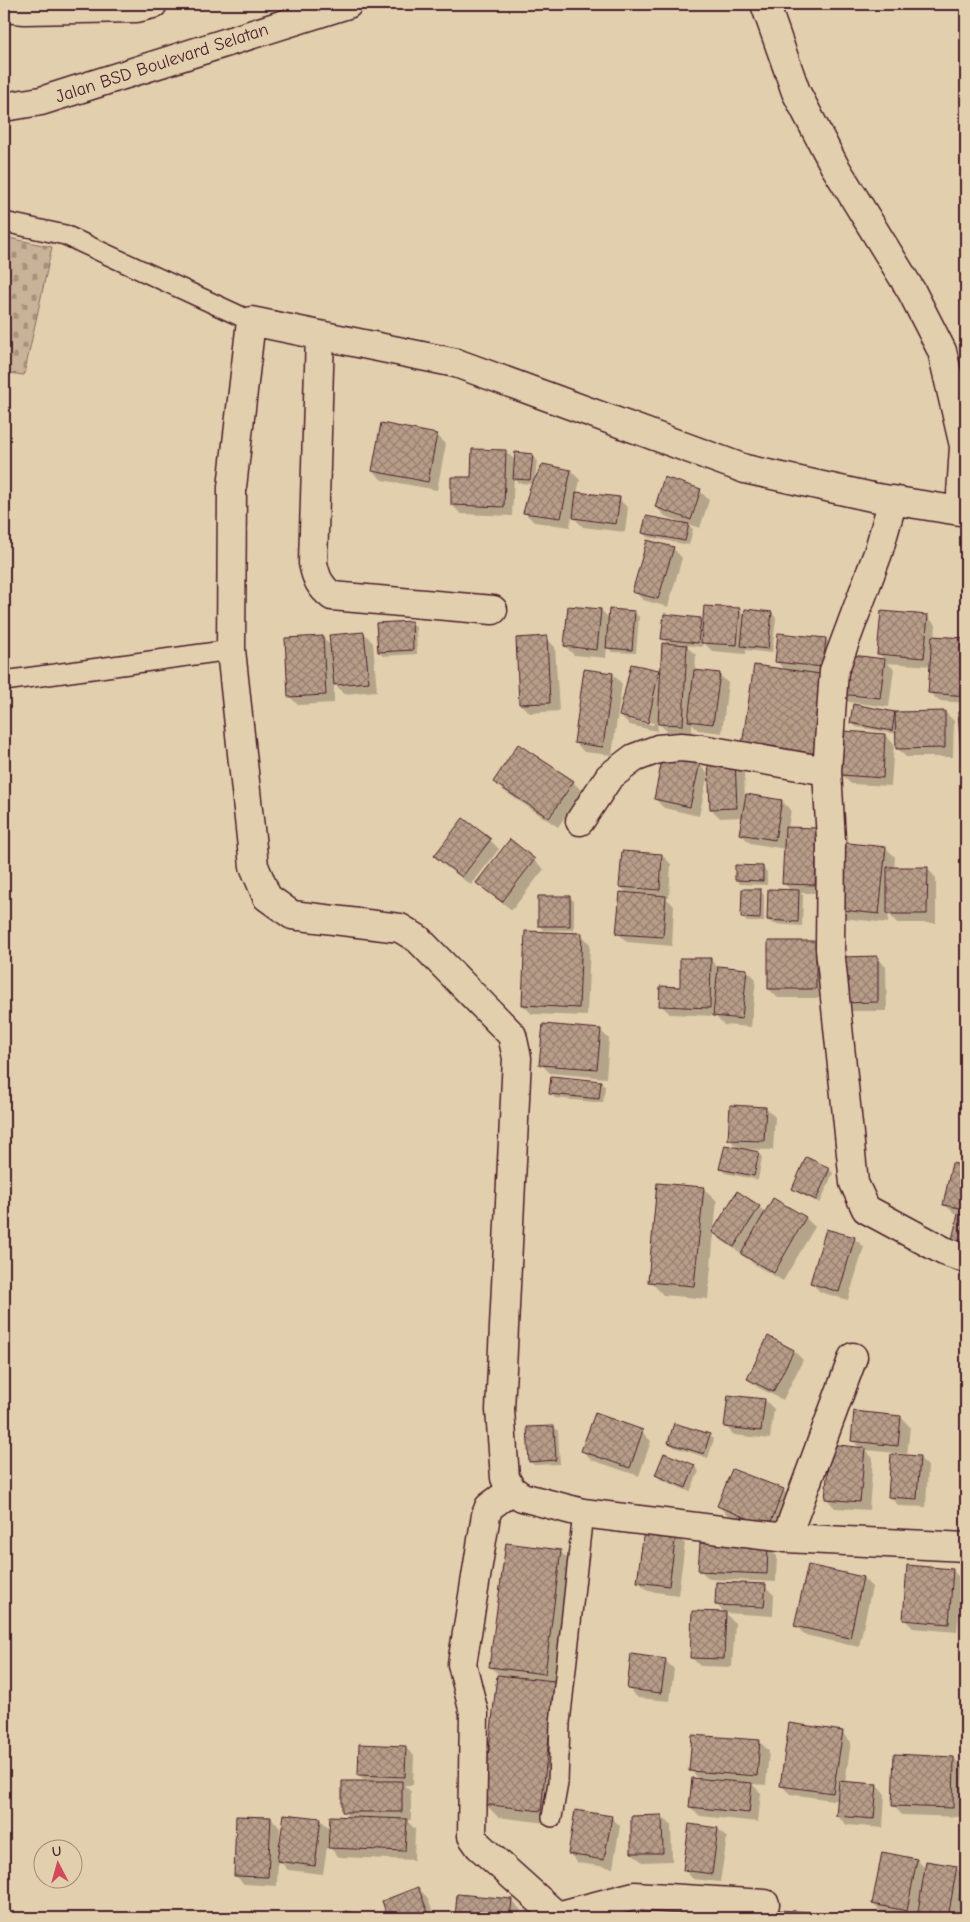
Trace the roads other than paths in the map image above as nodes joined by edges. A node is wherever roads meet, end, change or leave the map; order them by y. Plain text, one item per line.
1 (153, 4) edge
2 (348, 4) edge
3 (765, 4) edge
4 (4, 8) edge
5 (4, 107) edge
6 (4, 222) edge
7 (251, 321) junction
8 (320, 336) junction
9 (893, 500) junction
10 (963, 512) edge
11 (493, 610) dead end
12 (231, 650) junction
13 (4, 681) edge
14 (827, 771) junction
15 (580, 821) dead end
16 (966, 1259) edge
17 (853, 1357) dead end
18 (512, 1490) junction
19 (583, 1513) junction
20 (786, 1538) junction
21 (966, 1547) edge
22 (552, 1817) dead end
23 (764, 1904) dead end
24 (557, 1917) edge

1 - 4 street
2 - 5 street, Jalan BSD Boulevard Selatan
3 - 10 street
6 - 7 lane
7 - 8 street
7 - 12 street
8 - 9 street
8 - 11 street
9 - 10 street
9 - 14 street
12 - 13 lane
12 - 18 street
14 - 15 street
14 - 16 street
17 - 20 street
18 - 19 street
18 - 24 street
19 - 20 street
19 - 22 lane
20 - 21 street
23 - 24 street

